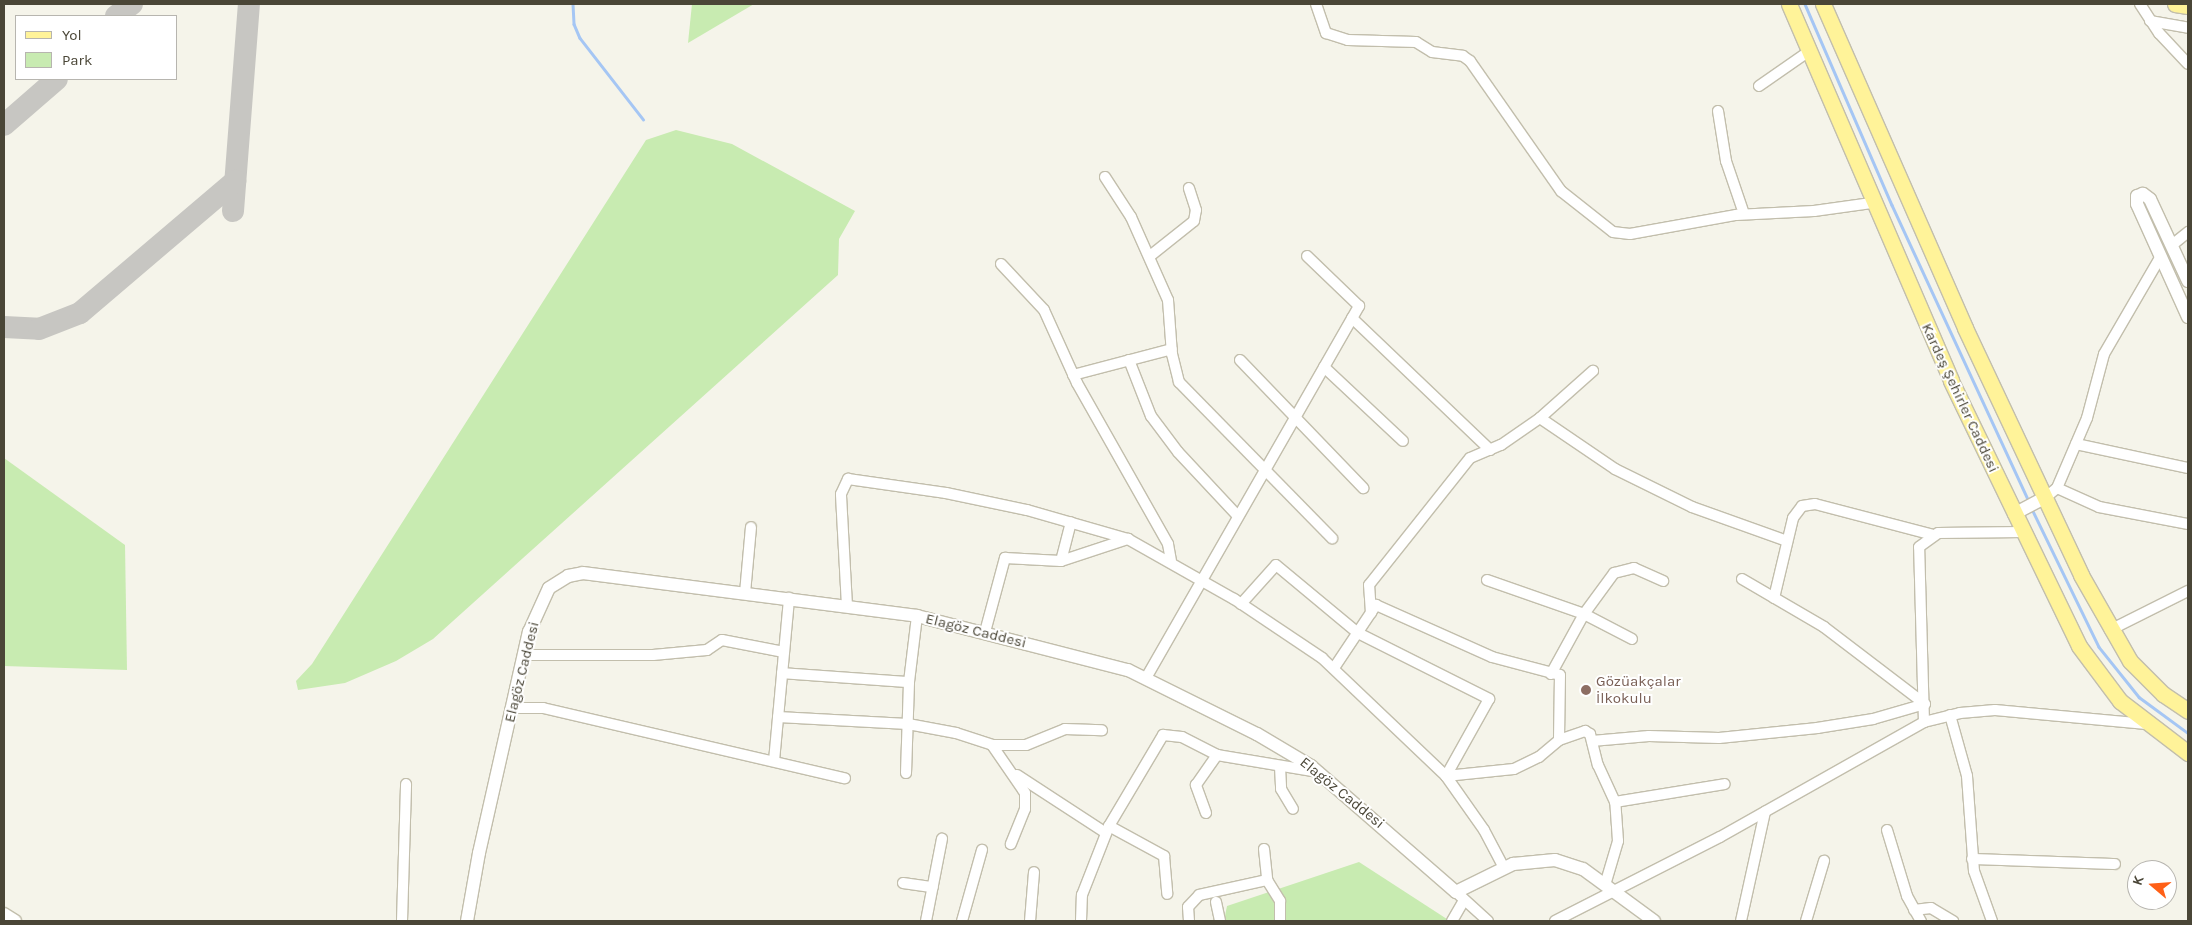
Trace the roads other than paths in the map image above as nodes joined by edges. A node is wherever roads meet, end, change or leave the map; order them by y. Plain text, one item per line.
1 (1316, 4) edge
2 (1789, 4) edge
3 (1823, 4) edge
4 (1835, 4) edge
5 (2140, 4) edge
6 (2176, 4) edge
7 (2188, 6) edge
8 (2150, 21) junction
9 (1832, 24) junction
10 (2188, 28) edge
11 (1808, 52) junction
12 (2188, 64) edge
13 (1760, 86) dead end
14 (1718, 112) dead end
15 (1105, 177) dead end
16 (1189, 188) dead end
17 (1871, 203) junction
18 (1744, 214) junction
19 (2188, 232) edge
20 (2172, 245) junction
21 (1150, 256) junction
22 (1307, 256) dead end
23 (2160, 256) junction
24 (1001, 264) dead end
25 (2188, 280) edge
26 (2188, 316) edge
27 (1352, 318) junction
28 (1172, 350) junction
29 (1129, 360) junction
30 (1240, 360) dead end
31 (1324, 367) junction
32 (1593, 371) dead end
33 (1073, 375) junction
34 (1294, 418) junction
35 (1540, 418) junction
36 (1403, 441) dead end
37 (2076, 444) junction
38 (1490, 450) junction
39 (2188, 468) edge
40 (1263, 471) junction
41 (1363, 488) dead end
42 (2051, 492) junction
43 (2014, 514) junction
44 (1237, 515) junction
45 (1071, 522) junction
46 (2188, 524) edge
47 (751, 527) dead end
48 (2023, 532) junction
49 (1933, 535) junction
50 (1332, 538) dead end
51 (1128, 539) junction
52 (1787, 541) junction
53 (1061, 561) junction
54 (1171, 561) junction
55 (1200, 579) junction
56 (1742, 579) dead end
57 (1487, 580) dead end
58 (1663, 581) dead end
59 (2188, 591) edge
60 (745, 593) junction
61 (789, 598) junction
62 (1774, 598) junction
63 (1241, 604) junction
64 (846, 606) junction
65 (1371, 612) junction
66 (1584, 614) junction
67 (917, 616) junction
68 (2110, 630) junction
69 (985, 632) junction
70 (1358, 633) junction
71 (1632, 639) dead end
72 (784, 652) junction
73 (524, 655) junction
74 (1334, 668) junction
75 (782, 673) junction
76 (1551, 674) junction
77 (1146, 678) junction
78 (909, 682) junction
79 (1925, 704) junction
80 (512, 708) junction
81 (2188, 711) edge
82 (1950, 715) junction
83 (778, 716) junction
84 (1924, 722) junction
85 (908, 724) junction
86 (2146, 724) junction
87 (1102, 730) dead end
88 (1559, 740) junction
89 (1592, 741) junction
90 (992, 745) junction
91 (2188, 753) edge
92 (1217, 755) junction
93 (774, 761) junction
94 (1280, 767) junction
95 (1320, 772) junction
96 (906, 773) dead end
97 (1014, 774) junction
98 (1446, 776) junction
99 (845, 778) dead end
100 (406, 784) dead end
101 (1725, 784) dead end
102 (1615, 802) junction
103 (1293, 809) dead end
104 (1765, 812) junction
105 (1206, 813) dead end
106 (1107, 829) junction
107 (1887, 830) dead end
108 (942, 839) dead end
109 (1011, 844) dead end
110 (1264, 849) dead end
111 (982, 850) dead end
112 (1972, 859) junction
113 (1824, 861) dead end
114 (2115, 864) dead end
115 (1504, 868) junction
116 (1034, 872) dead end
117 (1267, 880) junction
118 (903, 884) dead end
119 (933, 887) junction
120 (1608, 888) junction
121 (1167, 894) dead end
122 (1460, 896) junction
123 (1216, 902) dead end
124 (1914, 910) junction
125 (4, 914) edge
126 (15, 921) edge
127 (402, 921) edge
128 (467, 921) edge
129 (926, 921) edge
130 (962, 921) edge
131 (1030, 921) edge
132 (1081, 921) edge
133 (1189, 921) edge
134 (1220, 921) edge
135 (1280, 921) edge
136 (1452, 921) edge
137 (1488, 921) edge
138 (1554, 921) edge
139 (1654, 921) edge
140 (1741, 921) edge
141 (1806, 921) edge
142 (1921, 921) edge
143 (1953, 921) edge
144 (1992, 921) edge

1 - 18 street
2 - 11 main road, Kardeş Şehirler Caddesi
3 - 9 main road
4 - 9 main road
5 - 8 street
6 - 7 main road
8 - 10 street
8 - 12 street
9 - 42 main road
11 - 13 street
11 - 17 main road, Kardeş Şehirler Caddesi
14 - 18 street
15 - 21 street
16 - 21 street
17 - 18 street
17 - 43 main road, Kardeş Şehirler Caddesi
19 - 20 street
20 - 23 street
20 - 25 street
21 - 28 street
22 - 27 street
23 - 26 street
23 - 37 street
24 - 33 street
27 - 31 street
27 - 38 street
28 - 29 street
28 - 40 street
29 - 33 street
29 - 44 street
30 - 34 street
31 - 34 street
31 - 36 street
32 - 35 street
33 - 54 street
34 - 40 street
34 - 41 street
35 - 38 street
35 - 52 street
37 - 39 street
37 - 42 street
38 - 65 street
40 - 44 street
40 - 50 street
42 - 43 street
42 - 46 street
42 - 68 main road
43 - 48 main road, Kardeş Şehirler Caddesi
44 - 55 street
45 - 51 street
45 - 53 street
45 - 64 street
47 - 60 street
48 - 49 street
48 - 86 main road, Kardeş Şehirler Caddesi
49 - 52 street
49 - 79 street
51 - 53 street
51 - 54 street
52 - 62 street
53 - 69 street
54 - 55 street
55 - 63 street
55 - 77 street
56 - 62 street
57 - 66 street
58 - 66 street
59 - 68 street
60 - 61 street, Elagöz Caddesi
60 - 73 street, Elagöz Caddesi
61 - 64 street, Elagöz Caddesi
61 - 72 street
62 - 79 street
63 - 70 street
63 - 74 street
64 - 67 street, Elagöz Caddesi
65 - 70 street
65 - 76 street
66 - 71 street
66 - 76 street
67 - 69 street, Elagöz Caddesi
67 - 78 street
68 - 81 main road
69 - 77 street, Elagöz Caddesi
70 - 74 street
70 - 98 street
72 - 73 street
72 - 75 street
73 - 80 street, Elagöz Caddesi
74 - 98 street
75 - 78 street
75 - 83 street
76 - 88 street
77 - 95 street, Elagöz Caddesi
78 - 85 street
79 - 84 street
79 - 89 street
80 - 93 street
80 - 128 street, Elagöz Caddesi
82 - 84 street
82 - 86 street
82 - 112 street
83 - 85 street
83 - 93 street
84 - 104 street
85 - 90 street
85 - 96 street
86 - 91 main road, Kardeş Şehirler Caddesi
87 - 90 street
88 - 89 street
88 - 98 street
89 - 102 street
90 - 97 street
92 - 94 street
92 - 105 street
92 - 106 street
93 - 99 street
94 - 95 street
94 - 103 street
95 - 122 street, Elagöz Caddesi
97 - 106 street
97 - 109 street
98 - 115 street
100 - 127 street
101 - 102 street
102 - 120 street
104 - 120 street
104 - 140 street
106 - 121 street
106 - 132 street
107 - 124 street
108 - 119 street
110 - 117 street
111 - 130 street
112 - 114 street
112 - 144 street
113 - 141 street
115 - 120 street
115 - 122 street
116 - 131 street
117 - 133 street
117 - 135 street
118 - 119 street
119 - 129 street
120 - 138 street
120 - 139 street
122 - 136 street
122 - 137 street
123 - 134 street
124 - 142 street
124 - 143 street
125 - 126 street

